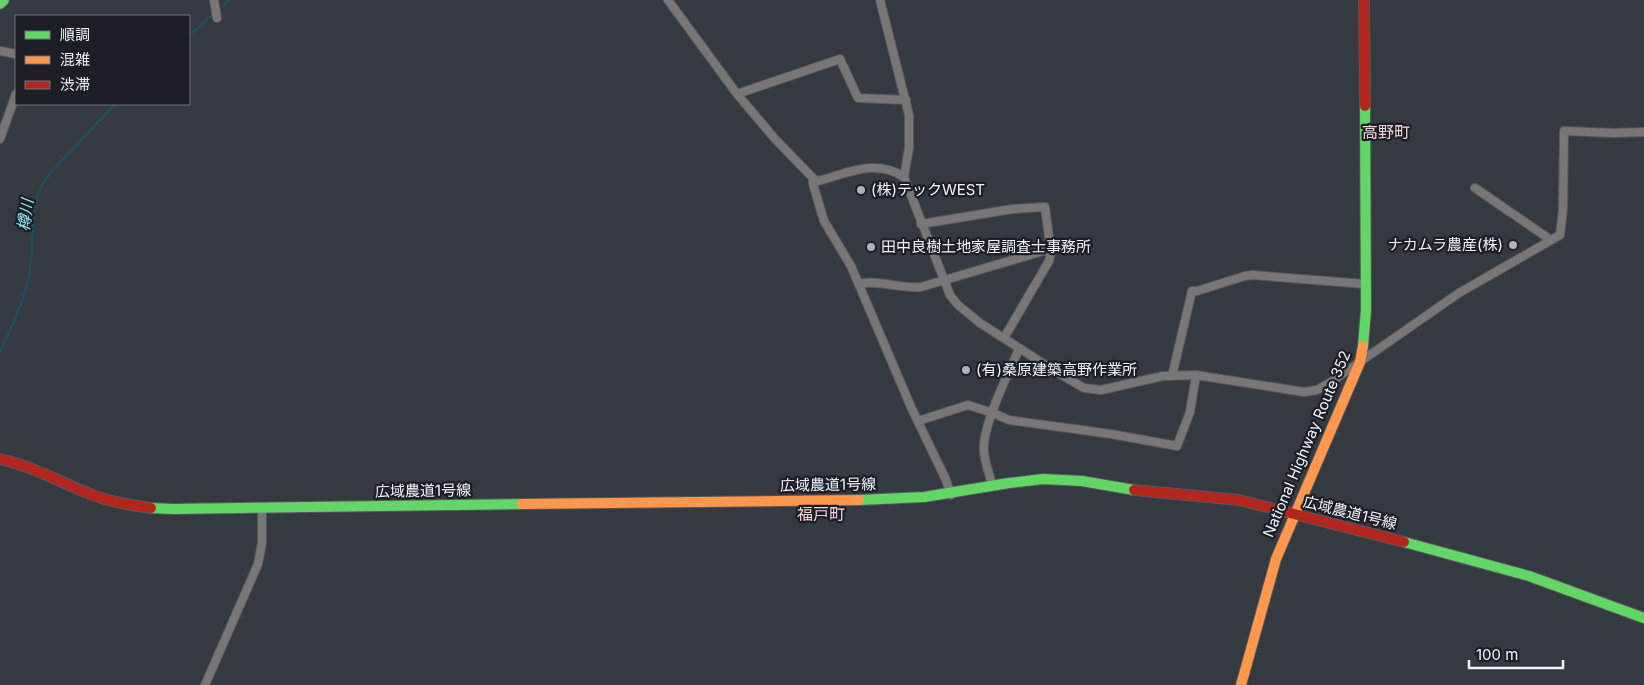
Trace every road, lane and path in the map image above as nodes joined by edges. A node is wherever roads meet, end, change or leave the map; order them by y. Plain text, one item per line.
1 (4, 0) edge
2 (668, 0) edge
3 (880, 0) edge
4 (1364, 0) edge
5 (214, 2) edge
6 (0, 4) edge
7 (217, 16) dead end
8 (0, 51) edge
9 (15, 54) edge
10 (737, 94) junction
11 (15, 97) edge
12 (906, 100) junction
13 (1644, 132) edge
14 (0, 139) edge
15 (813, 178) junction
16 (904, 178) junction
17 (1475, 188) dead end
18 (921, 224) junction
19 (1552, 240) junction
20 (1050, 249) junction
21 (943, 280) junction
22 (858, 284) junction
23 (1366, 284) junction
24 (1004, 338) junction
25 (1019, 349) junction
26 (1360, 362) junction
27 (1196, 375) junction
28 (1172, 376) junction
29 (993, 413) junction
30 (918, 421) junction
31 (0, 459) edge
32 (992, 486) junction
33 (951, 494) junction
34 (262, 509) junction
35 (1295, 514) junction
36 (1644, 618) edge
37 (205, 685) edge
38 (1241, 685) edge

1 - 6 main road
2 - 10 street
3 - 12 street
4 - 23 main road, National Highway Route 352
5 - 7 street
8 - 9 street
10 - 12 street
10 - 15 street
11 - 14 street
12 - 16 street
13 - 19 street
15 - 16 street
15 - 22 street
16 - 18 street
17 - 19 street
18 - 20 street
18 - 21 street
19 - 26 street
20 - 21 street
20 - 24 street
21 - 22 street
21 - 24 street
22 - 30 street
23 - 26 main road, National Highway Route 352
23 - 28 street
24 - 25 street
25 - 28 street
25 - 29 street
26 - 27 street
26 - 35 main road, National Highway Route 352
27 - 28 street
27 - 29 street
29 - 30 street
29 - 32 street
30 - 33 street
31 - 34 main road, 広域農道1号線
32 - 33 main road, 広域農道1号線
32 - 35 main road, 広域農道1号線
33 - 34 main road, 広域農道1号線
34 - 37 street
35 - 36 main road, 広域農道1号線
35 - 38 main road, National Highway Route 352

